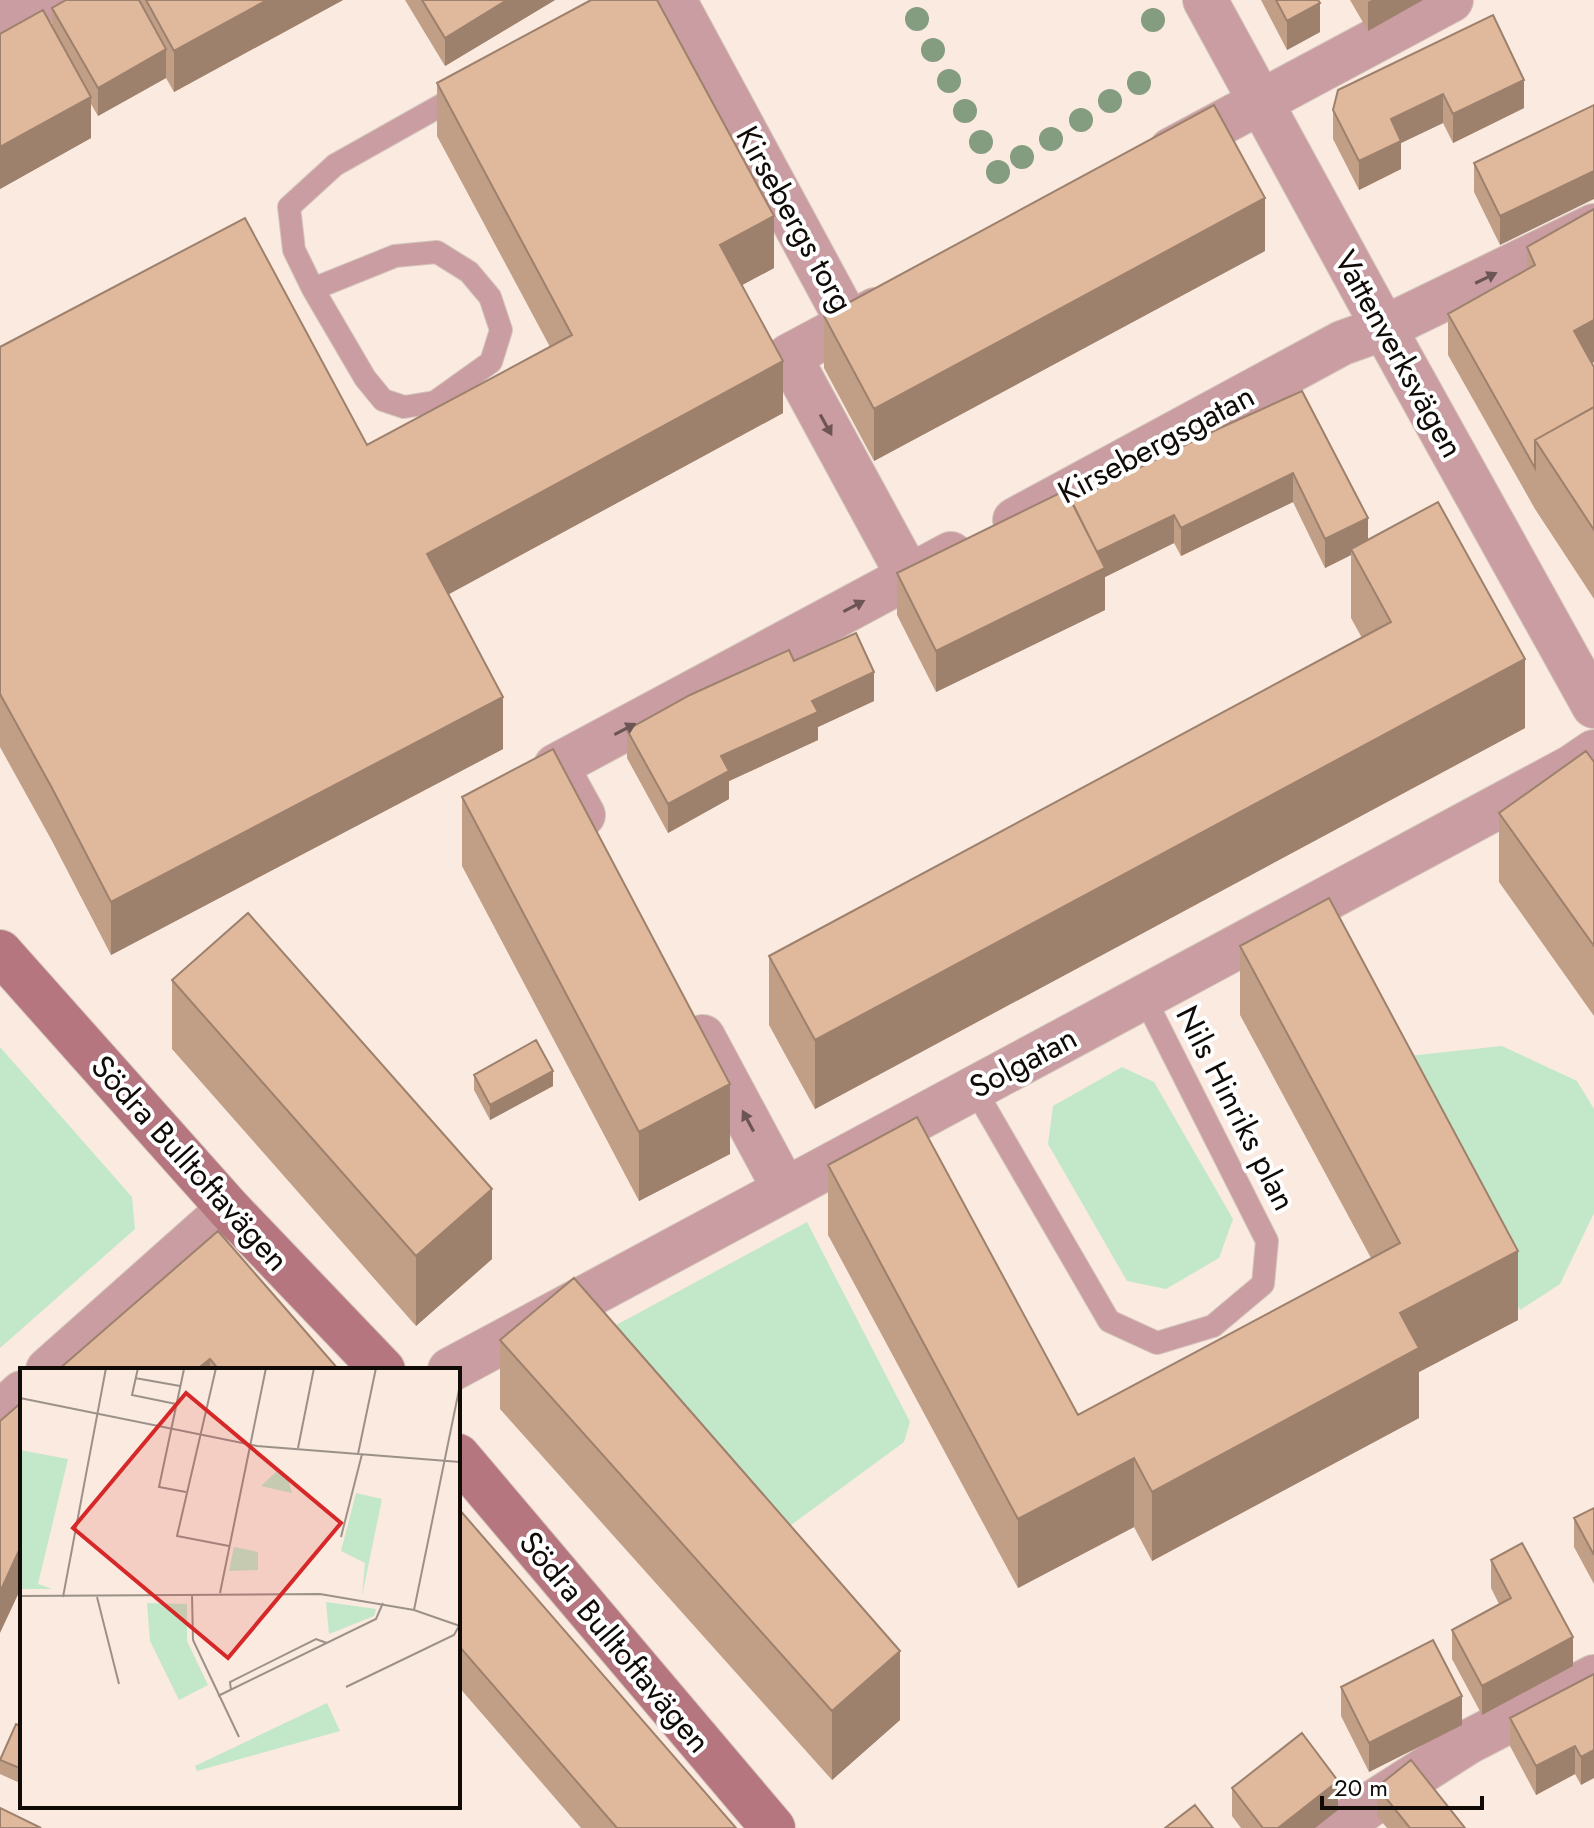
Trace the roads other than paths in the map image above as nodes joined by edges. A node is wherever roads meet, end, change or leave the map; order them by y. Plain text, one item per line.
1 (46, 0) edge
2 (674, 0) edge
3 (1205, 0) edge
4 (1451, 0) edge
5 (0, 25) edge
6 (481, 82) edge
7 (1261, 101) junction
8 (1140, 167) edge
9 (1594, 226) edge
10 (313, 289) junction
11 (905, 293) edge
12 (849, 324) junction
13 (1384, 328) junction
14 (909, 577) junction
15 (1594, 706) edge
16 (1594, 752) edge
17 (599, 844) edge
18 (0, 952) edge
19 (681, 997) edge
20 (1144, 997) junction
21 (974, 1088) junction
22 (785, 1190) junction
23 (229, 1209) junction
24 (50, 1368) edge
25 (381, 1368) edge
26 (454, 1368) edge
27 (20, 1395) edge
28 (0, 1413) edge
29 (460, 1458) edge
30 (1594, 1677) edge
31 (773, 1828) edge
32 (1338, 1828) edge

1 - 5 street
2 - 12 street, Kirsebergs torg
3 - 7 street, Vattenverksvägen
4 - 7 street
6 - 10 lane
7 - 8 street
7 - 13 street, Vattenverksvägen
13 -> 9 street, Kirsebergsgatan
10 - 10 lane
11 - 12 street, Kirsebergs torg
12 -> 14 street
13 - 14 street, Kirsebergsgatan
13 - 15 street, Vattenverksvägen
17 -> 14 street, Kirsebergsgatan
16 - 20 street, Solgatan
18 - 23 street, Södra Bulltoftavägen
22 -> 19 street
20 - 21 street, Solgatan
20 - 21 lane, Nils Hinriks plan
21 - 22 street, Solgatan
22 - 26 street, Solgatan
23 - 24 street
23 - 25 street, Södra Bulltoftavägen
27 - 28 street
29 - 31 street, Södra Bulltoftavägen
30 - 32 street

